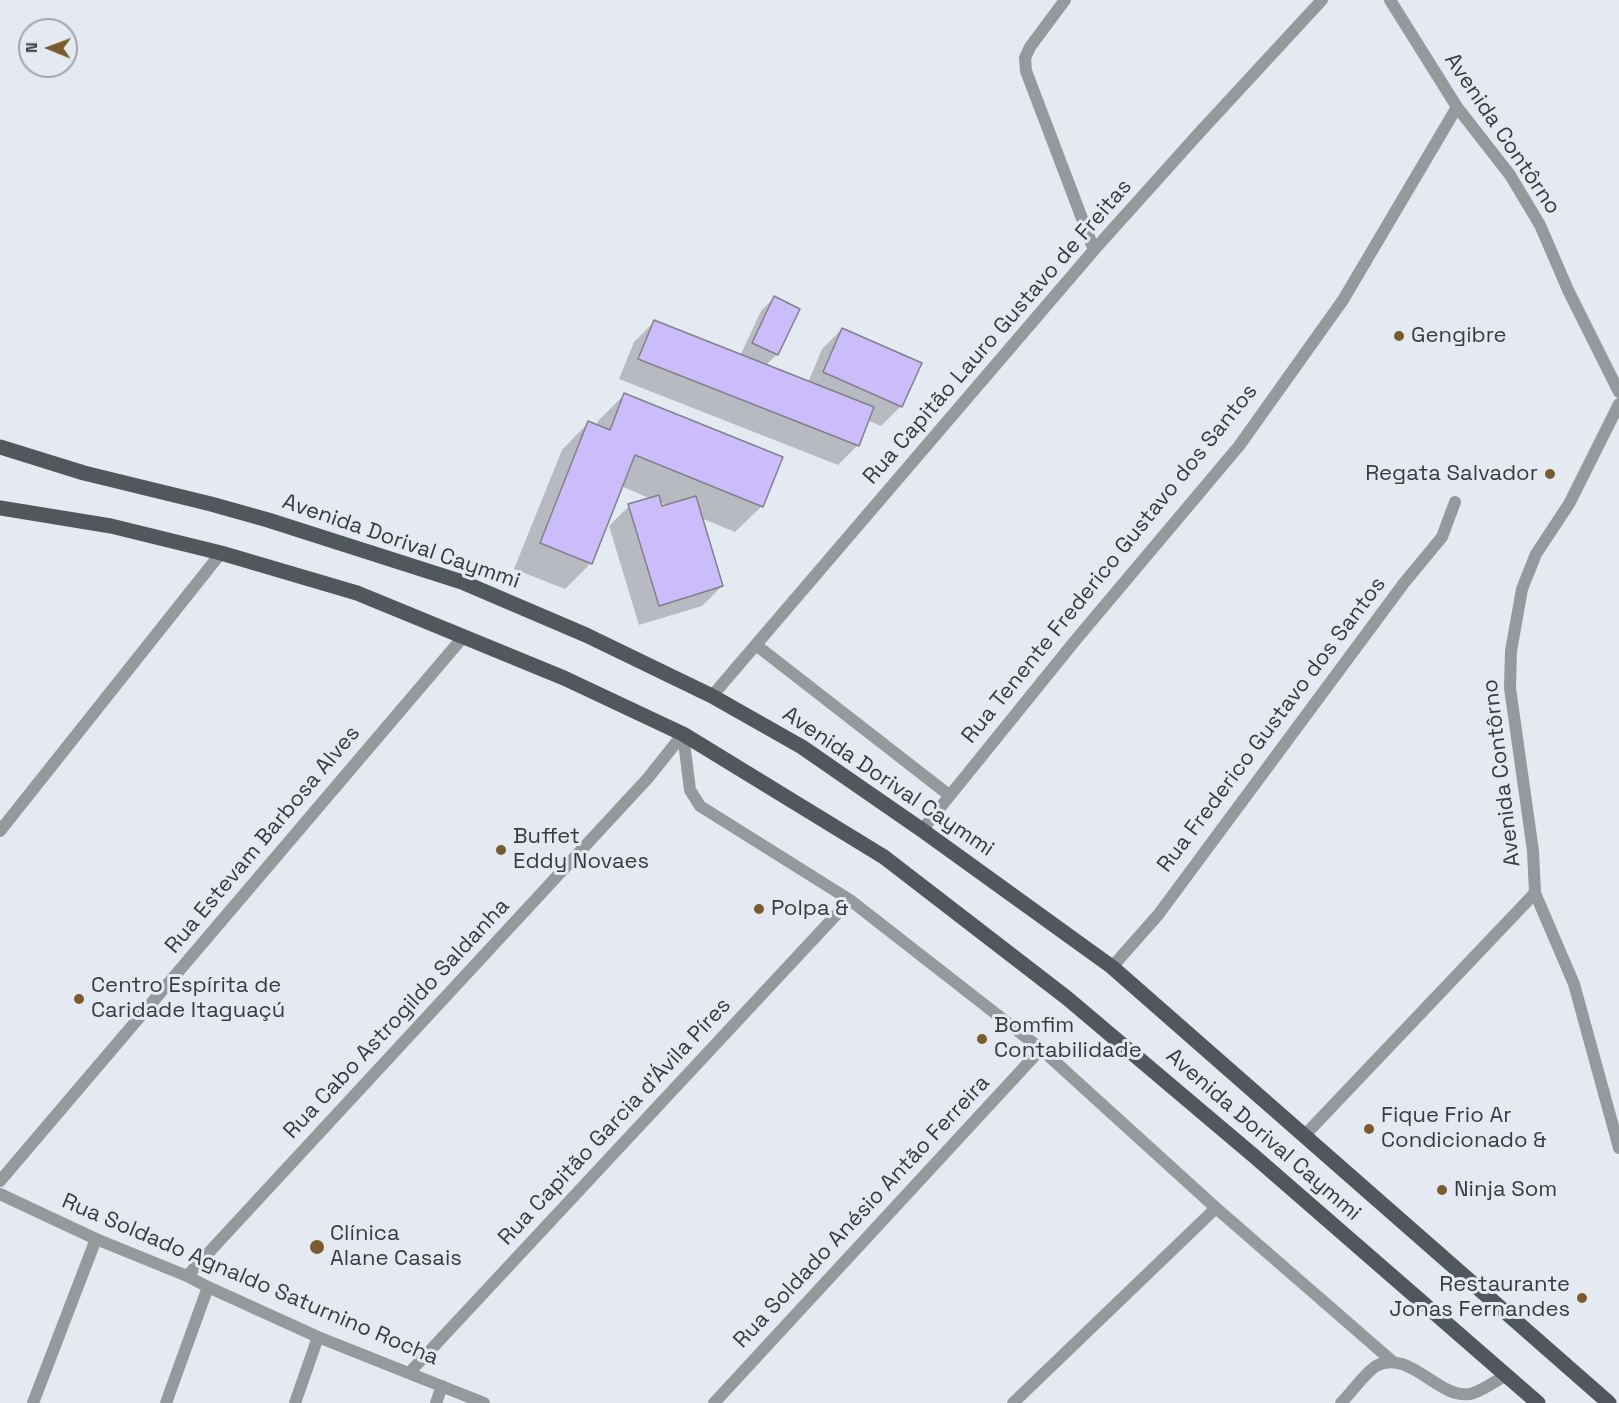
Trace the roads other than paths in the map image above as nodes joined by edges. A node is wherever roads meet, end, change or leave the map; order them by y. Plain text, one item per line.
1 (1065, 0) edge
2 (1322, 0) edge
3 (1390, 0) edge
4 (1457, 107) junction
5 (1094, 250) junction
6 (1619, 392) edge
7 (1619, 404) edge
8 (0, 447) edge
9 (1455, 502) dead end
10 (0, 508) edge
11 (221, 553) junction
12 (464, 636) junction
13 (756, 645) junction
14 (712, 696) junction
15 (683, 734) junction
16 (949, 795) junction
17 (922, 830) junction
18 (0, 831) edge
19 (1535, 893) junction
20 (850, 900) junction
21 (1112, 967) junction
22 (1041, 1049) junction
23 (1304, 1136) junction
24 (1619, 1148) edge
25 (0, 1181) edge
26 (0, 1194) edge
27 (1216, 1208) junction
28 (96, 1239) junction
29 (187, 1276) junction
30 (208, 1287) junction
31 (318, 1337) junction
32 (1392, 1361) junction
33 (410, 1372) junction
34 (1506, 1375) junction
35 (442, 1386) junction
36 (33, 1403) edge
37 (166, 1403) edge
38 (295, 1403) edge
39 (436, 1403) edge
40 (484, 1403) edge
41 (714, 1403) edge
42 (1013, 1403) edge
43 (1341, 1403) edge
44 (1538, 1403) edge
45 (1609, 1403) edge

1 - 5 street
2 - 5 street, Rua Capitão Lauro Gustavo de Freitas
3 - 4 street, Avenida Contôrno
4 - 6 street, Avenida Contôrno
4 - 16 street, Rua Tenente Frederico Gustavo dos Santos
5 - 13 street, Rua Capitão Lauro Gustavo de Freitas
7 - 19 street, Avenida Contôrno
8 - 14 main road, Avenida Dorival Caymmi
9 - 21 street, Rua Frederico Gustavo dos Santos
10 - 11 main road, Avenida Dorival Caymmi
11 - 12 main road, Avenida Dorival Caymmi
11 - 18 street
12 - 15 main road, Avenida Dorival Caymmi
12 - 25 street, Rua Estevam Barbosa Alves
13 - 14 street, Rua Capitão Lauro Gustavo de Freitas
13 - 16 street
14 - 17 main road, Avenida Dorival Caymmi
15 - 20 street
15 - 29 street, Rua Cabo Astrogildo Saldanha
15 - 34 main road, Avenida Dorival Caymmi
16 - 17 street, Rua Tenente Frederico Gustavo dos Santos
17 - 21 main road, Avenida Dorival Caymmi
19 - 23 street
19 - 24 street, Avenida Contôrno
20 - 22 street
20 - 33 street, Rua Capitão Garcia d'Ávila Píres
21 - 23 main road, Avenida Dorival Caymmi
22 - 27 street
22 - 41 street, Rua Soldado Anésio Antão Ferreira
23 - 45 main road, Avenida Dorival Caymmi
26 - 28 street, Rua Soldado Agnaldo Saturnino Rocha
27 - 32 street
27 - 42 street
28 - 29 street, Rua Soldado Agnaldo Saturnino Rocha
28 - 36 street
29 - 30 street, Rua Soldado Agnaldo Saturnino Rocha
30 - 31 street, Rua Soldado Agnaldo Saturnino Rocha
30 - 37 street
31 - 33 street, Rua Soldado Agnaldo Saturnino Rocha
31 - 38 street
32 - 34 street
32 - 43 street
33 - 35 street, Rua Soldado Agnaldo Saturnino Rocha
34 - 44 main road, Avenida Dorival Caymmi
35 - 39 street
35 - 40 street, Rua Soldado Agnaldo Saturnino Rocha

